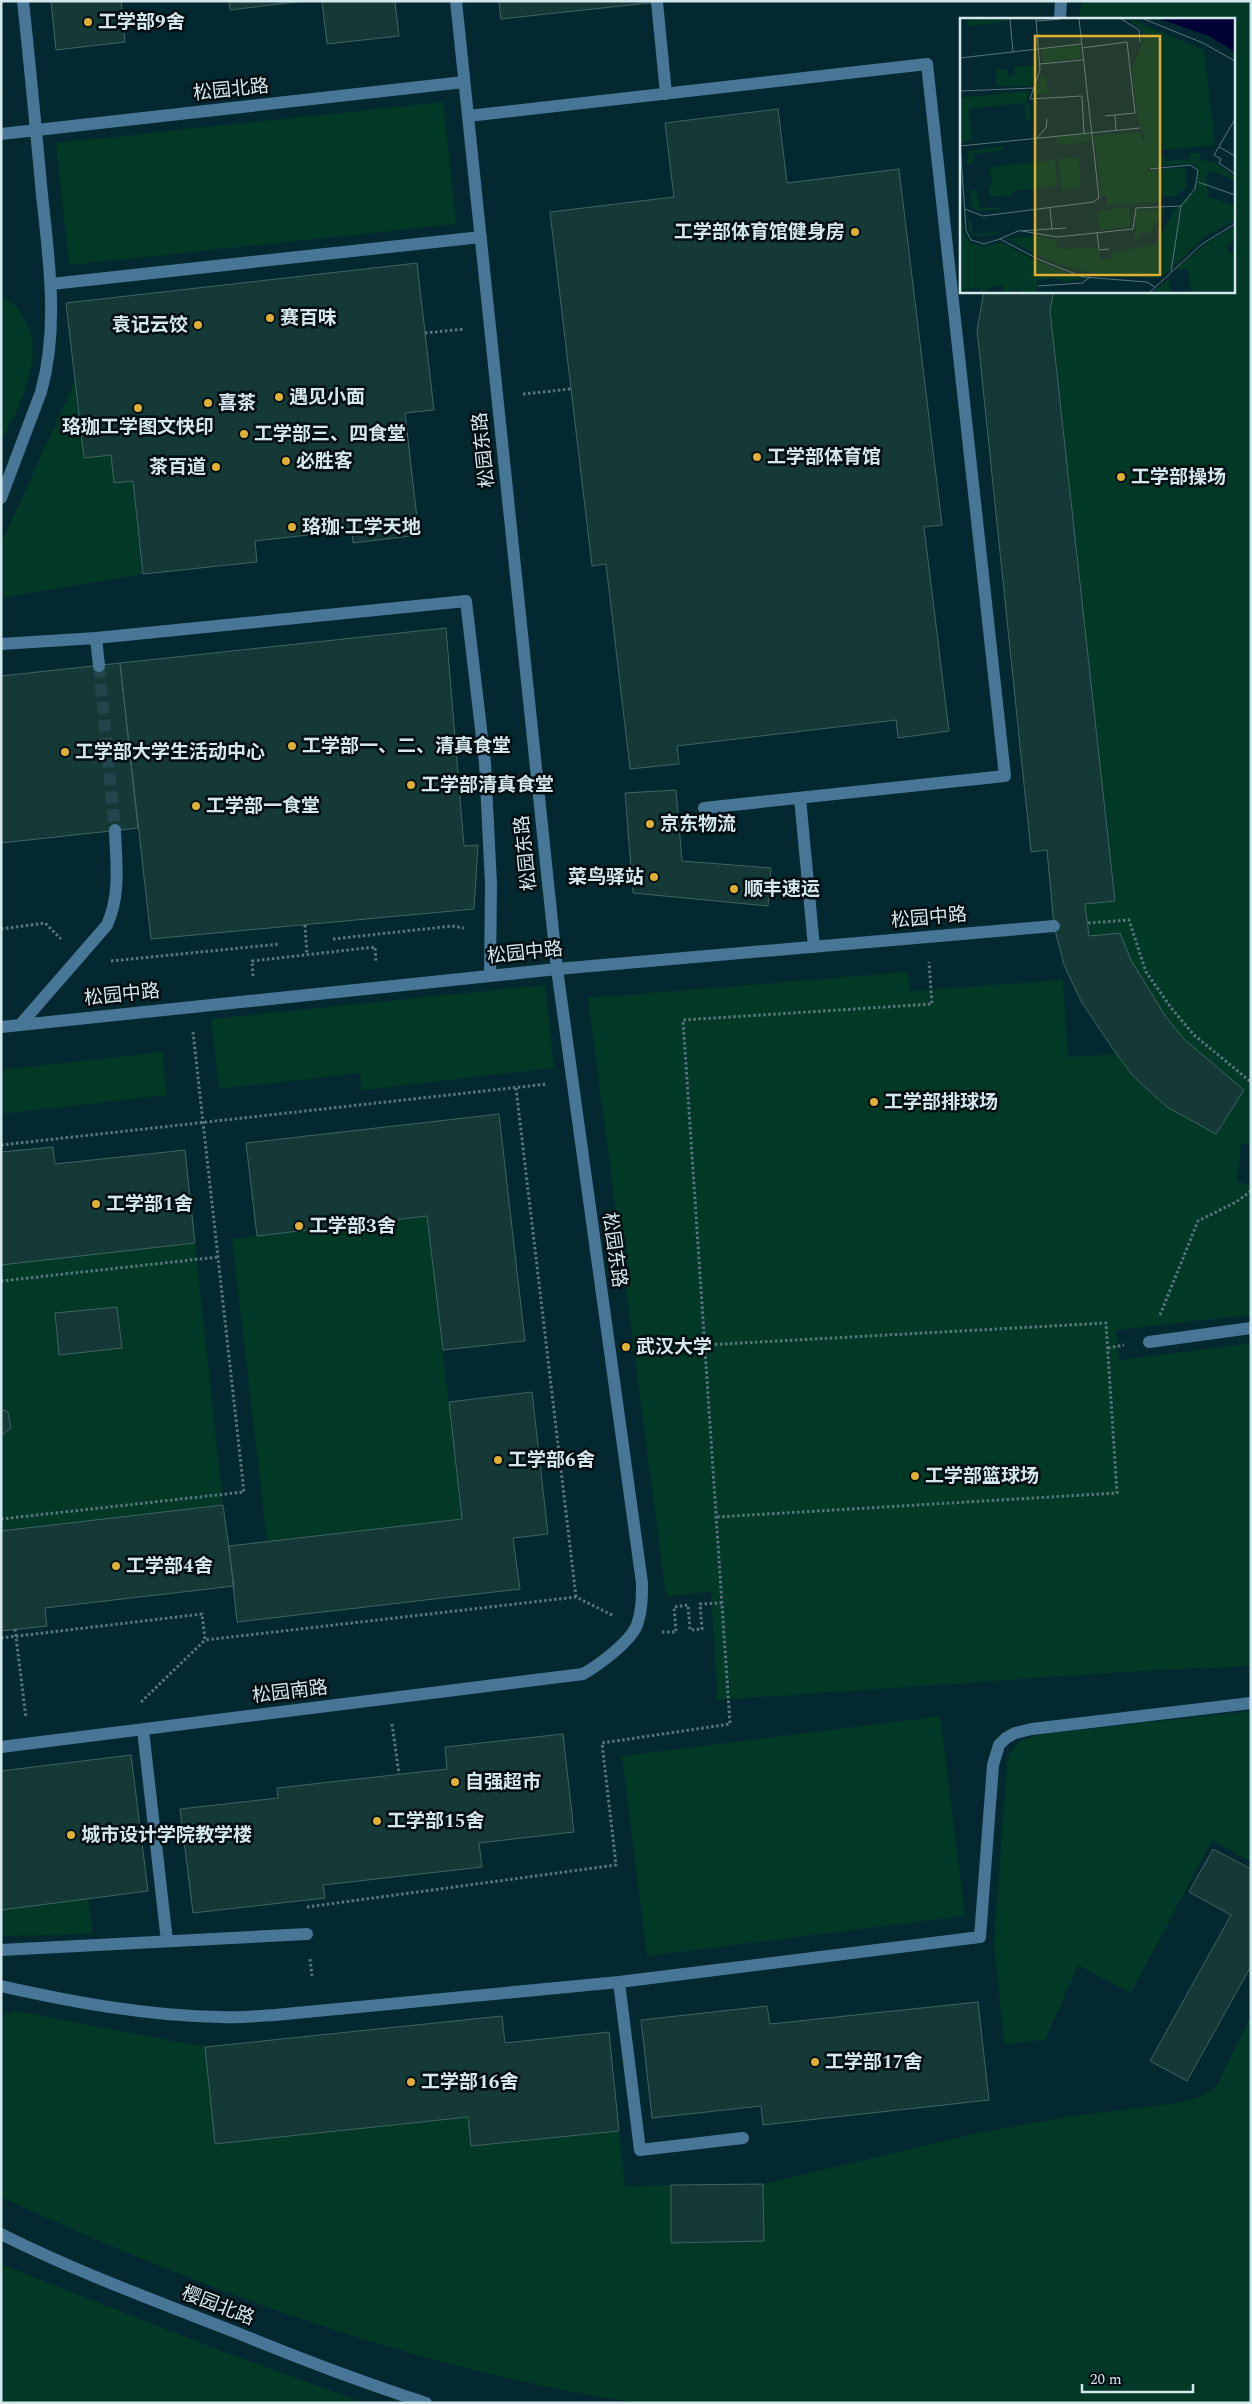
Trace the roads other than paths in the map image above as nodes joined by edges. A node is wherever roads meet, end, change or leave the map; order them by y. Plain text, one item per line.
1 (23, 1) edge
2 (456, 1) edge
3 (1061, 1) edge
4 (657, 2) edge
5 (1060, 18) edge
6 (464, 82) junction
7 (666, 94) junction
8 (468, 116) junction
9 (36, 130) junction
10 (1, 134) edge
11 (481, 237) junction
12 (51, 284) junction
13 (1, 498) edge
14 (96, 638) junction
15 (1, 644) edge
16 (99, 666) tunnel mouth
17 (800, 798) junction
18 (704, 808) dead end
19 (115, 830) tunnel mouth
20 (1054, 926) dead end
21 (814, 947) junction
22 (557, 969) junction
23 (490, 976) junction
24 (20, 1025) junction
25 (1, 1027) edge
26 (1251, 1328) edge
27 (1149, 1342) road end
28 (583, 1674) joint
29 (1251, 1703) edge
30 (143, 1730) junction
31 (1, 1748) edge
32 (307, 1934) dead end
33 (167, 1941) junction
34 (1, 1950) edge
35 (619, 1982) junction
36 (1, 1986) edge
37 (743, 2138) dead end
38 (1, 2234) edge
39 (426, 2403) edge

1 - 9 street
2 - 6 street, 松园东路
3 - 5 street
4 - 7 street
6 - 8 street, 松园东路
6 - 9 street, 松园北路
7 - 8 street
7 - 17 street
8 - 11 street, 松园东路
9 - 10 street, 松园北路
9 - 12 street
11 - 12 street
11 - 22 street, 松园东路
12 - 13 street
14 - 15 street
14 - 16 street
14 - 23 street
17 - 18 street
17 - 21 street
19 - 24 street
20 - 21 street, 松园中路
21 - 22 street, 松园中路
22 - 23 street, 松园中路
22 - 28 street, 松园东路
23 - 24 street, 松园中路
24 - 25 street, 松园中路
26 - 27 street
28 - 30 street, 松园南路
29 - 35 street
30 - 31 street, 松园南路
30 - 33 street
32 - 33 street
33 - 34 street
35 - 36 street
35 - 37 street
38 - 39 street, 樱园北路

